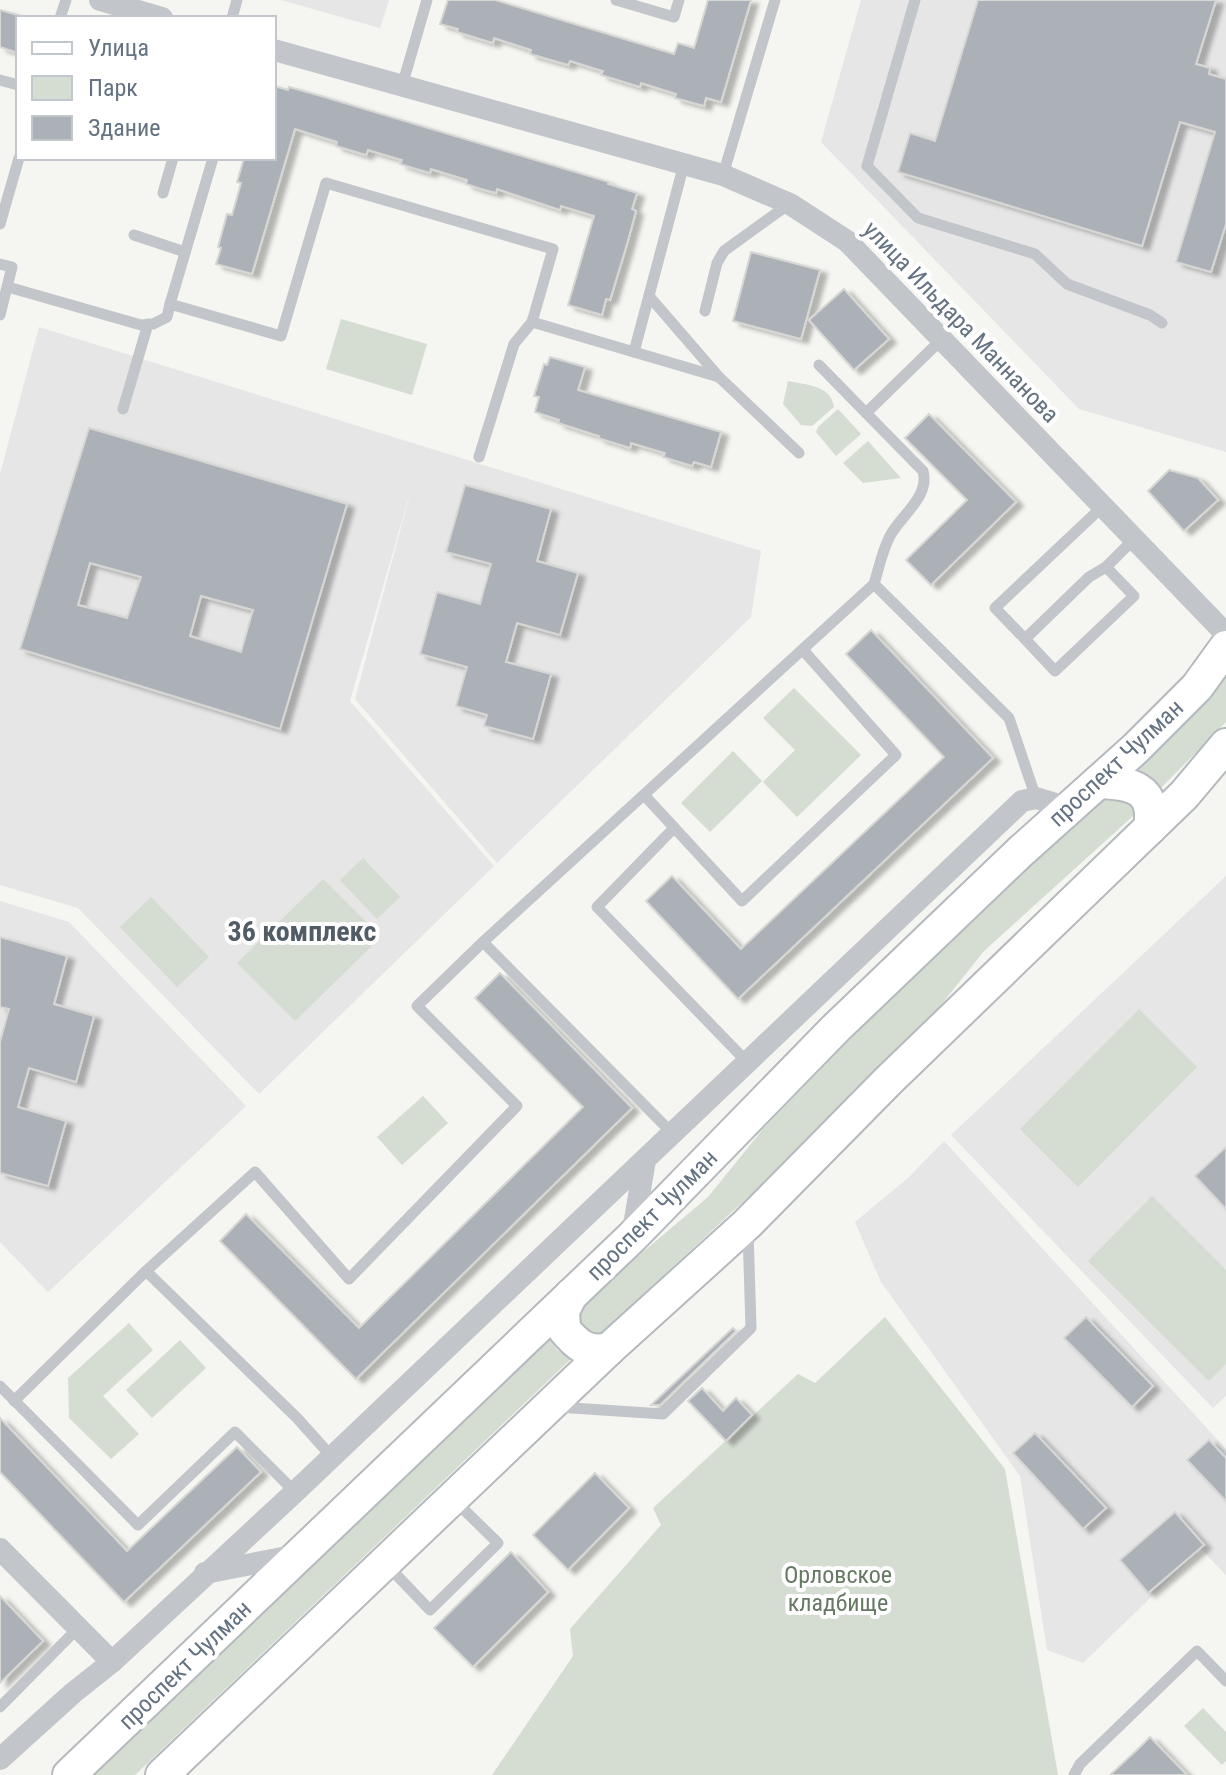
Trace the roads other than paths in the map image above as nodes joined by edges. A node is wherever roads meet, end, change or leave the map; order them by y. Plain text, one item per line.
1 (427, 0) edge
2 (616, 0) edge
3 (679, 0) edge
4 (775, 0) edge
5 (915, 0) edge
6 (109, 1) edge
7 (156, 16) edge
8 (276, 51) edge
9 (402, 86) junction
10 (18, 160) edge
11 (172, 160) edge
12 (212, 160) edge
13 (684, 164) junction
14 (723, 175) junction
15 (163, 193) dead end
16 (790, 204) junction
17 (0, 224) edge
18 (134, 235) dead end
19 (185, 252) junction
20 (0, 264) edge
21 (8, 287) junction
22 (649, 296) junction
23 (170, 304) junction
24 (705, 311) dead end
25 (0, 315) edge
26 (532, 322) junction
27 (1162, 323) dead end
28 (148, 324) junction
29 (942, 339) junction
30 (634, 352) junction
31 (819, 365) dead end
32 (719, 377) junction
33 (123, 409) dead end
34 (866, 413) junction
35 (799, 453) dead end
36 (479, 457) dead end
37 (1103, 506) junction
38 (1134, 539) junction
39 (1106, 567) junction
40 (874, 584) junction
41 (1226, 634) edge
42 (1025, 639) junction
43 (1226, 647) edge
44 (803, 650) junction
45 (1226, 745) edge
46 (1226, 771) edge
47 (1098, 782) junction
48 (1184, 795) junction
49 (645, 796) junction
50 (1036, 798) junction
51 (1069, 808) junction
52 (674, 828) junction
53 (1150, 828) junction
54 (483, 942) junction
55 (747, 1062) junction
56 (672, 1133) junction
57 (645, 1160) junction
58 (747, 1224) junction
59 (632, 1237) junction
60 (146, 1271) junction
61 (571, 1295) junction
62 (609, 1349) junction
63 (0, 1386) edge
64 (14, 1401) junction
65 (548, 1407) junction
66 (332, 1457) junction
67 (295, 1492) junction
68 (452, 1498) junction
69 (298, 1555) junction
70 (2, 1557) edge
71 (385, 1563) junction
72 (205, 1573) junction
73 (78, 1628) junction
74 (112, 1662) junction
75 (1226, 1681) edge
76 (0, 1707) edge
77 (0, 1759) edge
78 (69, 1775) edge
79 (162, 1775) edge
80 (1074, 1775) edge

1 - 9 lane
2 - 3 lane
4 - 14 lane
5 - 27 lane
6 - 7 street
8 - 9 street, улица Ильдара Маннанова
9 - 13 street, улица Ильдара Маннанова
10 - 17 lane
11 - 15 lane
12 - 19 lane
13 - 14 street, улица Ильдара Маннанова
13 - 22 lane
14 - 16 street, улица Ильдара Маннанова
16 - 24 lane
16 - 29 street, улица Ильдара Маннанова
18 - 19 lane
19 - 23 lane
20 - 21 lane
21 - 25 lane
21 - 28 lane
22 - 30 lane
22 - 32 lane
23 - 26 lane
23 - 28 lane
26 - 30 lane
26 - 36 lane
28 - 33 lane
29 - 34 lane
29 - 37 street, улица Ильдара Маннанова
30 - 32 lane
31 - 34 lane
32 - 35 lane
34 - 40 lane
37 - 38 street, улица Ильдара Маннанова
37 - 42 lane
38 - 39 lane
38 - 41 street, улица Ильдара Маннанова
39 - 42 lane
39 - 42 lane
40 - 44 lane
40 - 50 lane
43 - 47 main road, проспект Чулман
44 - 49 lane
44 - 52 lane
45 - 48 main road
46 - 48 main road
47 - 51 main road, проспект Чулман
47 - 53 main road
48 - 53 main road
49 - 52 lane
49 - 54 lane
50 - 51 street
50 - 55 street
51 - 59 main road, проспект Чулман
52 - 55 lane
53 - 58 main road
54 - 56 lane
54 - 60 lane
55 - 56 street
56 - 57 street
57 - 59 street
57 - 66 street
58 - 62 main road
58 - 65 lane
59 - 61 main road, проспект Чулман
60 - 64 lane
60 - 66 lane
61 - 62 main road
61 - 69 main road, проспект Чулман
62 - 65 main road
63 - 64 lane
64 - 67 lane
65 - 68 main road
66 - 67 street
67 - 72 street
68 - 71 main road
68 - 71 lane
69 - 72 street
69 - 78 main road, проспект Чулман
70 - 73 street
71 - 79 main road
72 - 74 street
73 - 74 street
73 - 76 lane
74 - 77 street
75 - 80 lane

